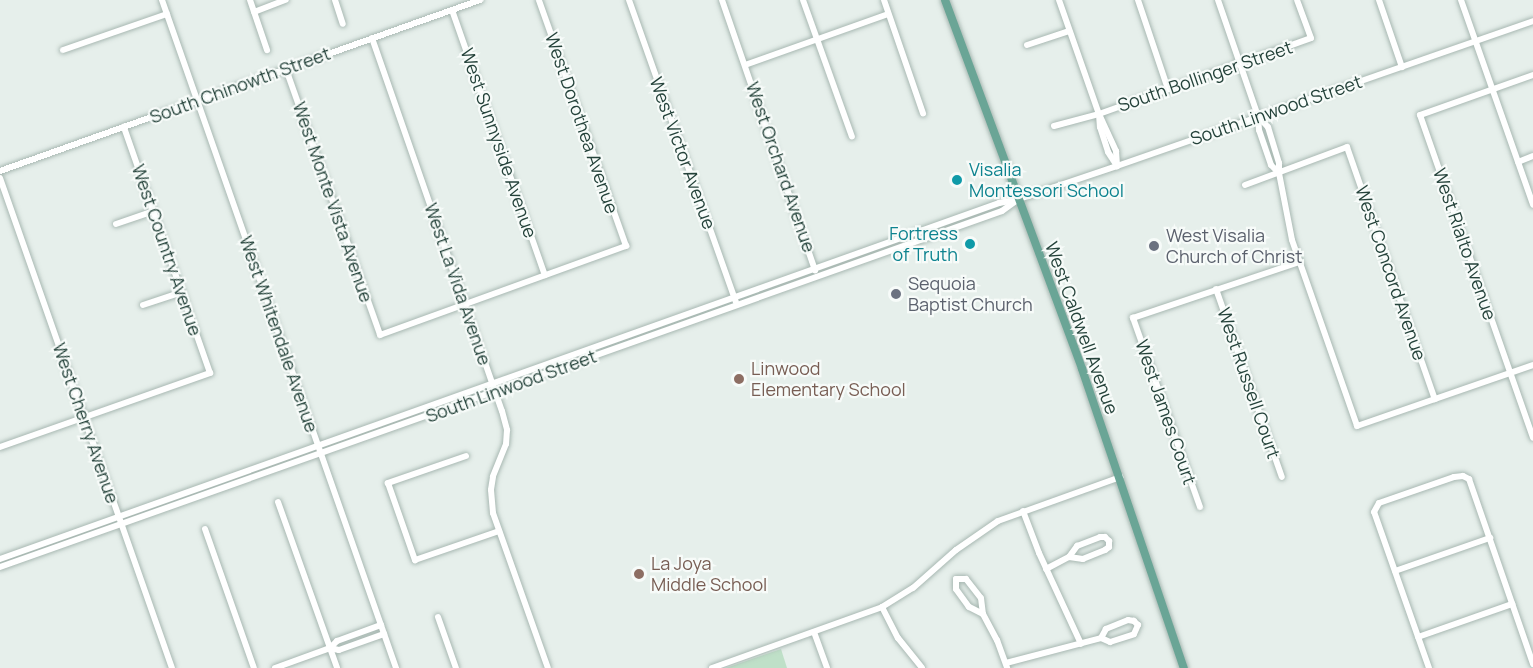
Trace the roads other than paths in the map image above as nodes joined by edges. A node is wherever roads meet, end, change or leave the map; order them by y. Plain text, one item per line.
1 (162, 0) edge
2 (250, 0) edge
3 (286, 0) edge
4 (334, 0) edge
5 (480, 0) edge
6 (539, 0) edge
7 (629, 0) edge
8 (722, 0) edge
9 (803, 0) edge
10 (884, 0) edge
11 (945, 0) edge
12 (1059, 0) edge
13 (1137, 0) edge
14 (1218, 0) edge
15 (1297, 0) edge
16 (1379, 0) edge
17 (1461, 0) edge
18 (452, 10) junction
19 (254, 12) junction
20 (167, 14) junction
21 (888, 14) junction
22 (1533, 21) edge
23 (343, 24) dead end
24 (1070, 31) junction
25 (372, 38) junction
26 (817, 39) junction
27 (1475, 41) junction
28 (1027, 45) dead end
29 (63, 50) dead end
30 (267, 50) dead end
31 (1240, 64) junction
32 (745, 65) junction
33 (1402, 67) junction
34 (286, 69) junction
35 (1533, 75) edge
36 (1168, 89) junction
37 (1492, 89) junction
38 (198, 100) junction
39 (924, 113) dead end
40 (1099, 114) junction
41 (1258, 116) junction
42 (1054, 126) dead end
43 (124, 127) junction
44 (852, 137) dead end
45 (1533, 156) edge
46 (1518, 162) junction
47 (1117, 166) junction
48 (0, 171) edge
49 (1279, 173) junction
50 (0, 178) edge
51 (1245, 185) dead end
52 (1019, 199) junction
53 (1533, 205) edge
54 (153, 211) junction
55 (116, 224) dead end
56 (1299, 262) junction
57 (817, 268) junction
58 (545, 276) junction
59 (1216, 290) junction
60 (777, 291) junction
61 (182, 292) junction
62 (736, 302) junction
63 (466, 304) junction
64 (143, 305) dead end
65 (658, 326) junction
66 (599, 355) junction
67 (1533, 365) edge
68 (1510, 373) junction
69 (494, 388) junction
70 (1435, 399) junction
71 (84, 419) junction
72 (1533, 438) edge
73 (0, 447) edge
74 (320, 450) junction
75 (466, 456) dead end
76 (1120, 477) junction
77 (1282, 477) dead end
78 (278, 502) dead end
79 (1200, 507) dead end
80 (1023, 512) junction
81 (119, 516) junction
82 (120, 525) junction
83 (205, 529) dead end
84 (499, 531) junction
85 (1490, 538) junction
86 (1070, 557) junction
87 (0, 560) edge
88 (0, 567) edge
89 (1046, 569) junction
90 (1395, 571) junction
91 (1512, 604) junction
92 (882, 607) junction
93 (983, 614) junction
94 (438, 617) dead end
95 (381, 625) junction
96 (814, 632) junction
97 (384, 634) junction
98 (1418, 637) junction
99 (1101, 638) junction
100 (1081, 644) junction
101 (330, 648) junction
102 (1530, 649) edge
103 (1533, 664) edge
104 (1006, 666) edge
105 (172, 668) edge
106 (254, 668) edge
107 (275, 668) edge
108 (337, 668) edge
109 (396, 668) edge
110 (456, 668) edge
111 (548, 668) edge
112 (712, 668) edge
113 (827, 668) edge
114 (922, 668) edge
115 (1184, 668) edge
116 (1429, 668) edge

1 - 20 street, West Whitendale Avenue
2 - 19 street
3 - 19 street
4 - 23 street
5 - 18 street, South Chinowth Street
6 - 58 street, West Dorothea Avenue
7 - 62 street, West Victor Avenue
8 - 32 street, West Orchard Avenue
9 - 26 street
10 - 21 street
11 - 52 main road, West Caldwell Avenue
12 - 24 street
13 - 36 street
14 - 31 street
15 - 31 street, South Bollinger Street
16 - 33 street
17 - 27 street
18 - 25 street, South Chinowth Street
18 - 58 street, West Sunnyside Avenue
19 - 30 street
20 - 29 street
20 - 38 street, West Whitendale Avenue
21 - 26 street
21 - 39 street
22 - 27 street, South Linwood Street
24 - 28 street
24 - 40 street
25 - 34 street, South Chinowth Street
25 - 63 street, West La Vida Avenue
26 - 32 street
26 - 44 street
27 - 33 street, South Linwood Street
27 - 37 street
31 - 36 street, South Bollinger Street
31 - 41 street
32 - 57 street, West Orchard Avenue
33 - 41 street, South Linwood Street
34 - 38 street, South Chinowth Street
34 - 63 street, West Monte Vista Avenue
35 - 37 street
36 - 40 street, South Bollinger Street
37 - 46 street
37 - 68 street, West Rialto Avenue
38 - 43 street, South Chinowth Street
38 - 74 street, West Whitendale Avenue
40 - 42 street, South Bollinger Street
40 - 47 street
41 - 47 street, South Linwood Street
41 - 49 street
43 - 48 street, South Chinowth Street
43 - 54 street, West Country Avenue
45 - 46 street
46 - 53 street
47 - 52 street, South Linwood Street
49 - 51 street
49 - 56 street
49 - 70 street, West Concord Avenue
50 - 71 street, West Cherry Avenue
52 - 57 street, South Linwood Street
52 - 60 street, South Linwood Street
52 - 76 main road, West Caldwell Avenue
54 - 55 street
54 - 61 street, West Country Avenue
56 - 59 street
56 - 70 street
57 - 60 street
57 - 62 street, South Linwood Street
58 - 63 street
59 - 77 street, West Russell Court
59 - 79 street, West James Court
60 - 62 street, South Linwood Street
61 - 64 street
61 - 71 street, West Country Avenue
62 - 65 street, South Linwood Street
62 - 66 street, South Linwood Street
63 - 69 street, West La Vida Avenue
65 - 66 street
65 - 69 street, South Linwood Street
66 - 69 street, South Linwood Street
67 - 68 street
68 - 70 street
68 - 72 street, West Rialto Avenue
69 - 74 street, South Linwood Street
69 - 84 street, West La Vida Avenue
71 - 73 street
71 - 81 street, West Cherry Avenue
74 - 81 street, South Linwood Street
74 - 82 street, South Linwood Street
74 - 95 street, West Whitendale Avenue
75 - 84 street
76 - 80 street
76 - 115 main road, West Caldwell Avenue
78 - 101 street
80 - 89 street
80 - 92 street
81 - 82 street, West Cherry Avenue
81 - 87 street, South Linwood Street
82 - 88 street, South Linwood Street
82 - 105 street, West Cherry Avenue
83 - 106 street
84 - 111 street, West La Vida Avenue
85 - 90 street
85 - 90 street
85 - 91 street
86 - 86 street
86 - 89 street
89 - 100 street
90 - 98 street
91 - 98 street
91 - 102 street
92 - 96 street
92 - 114 street
93 - 93 street
93 - 104 street
94 - 110 street
95 - 97 street, West Whitendale Avenue
95 - 101 street
96 - 112 street
96 - 113 street
97 - 101 street
97 - 109 street, West Whitendale Avenue
98 - 116 street
99 - 99 street
99 - 100 street
100 - 104 street
101 - 107 street
101 - 108 street
102 - 103 street

